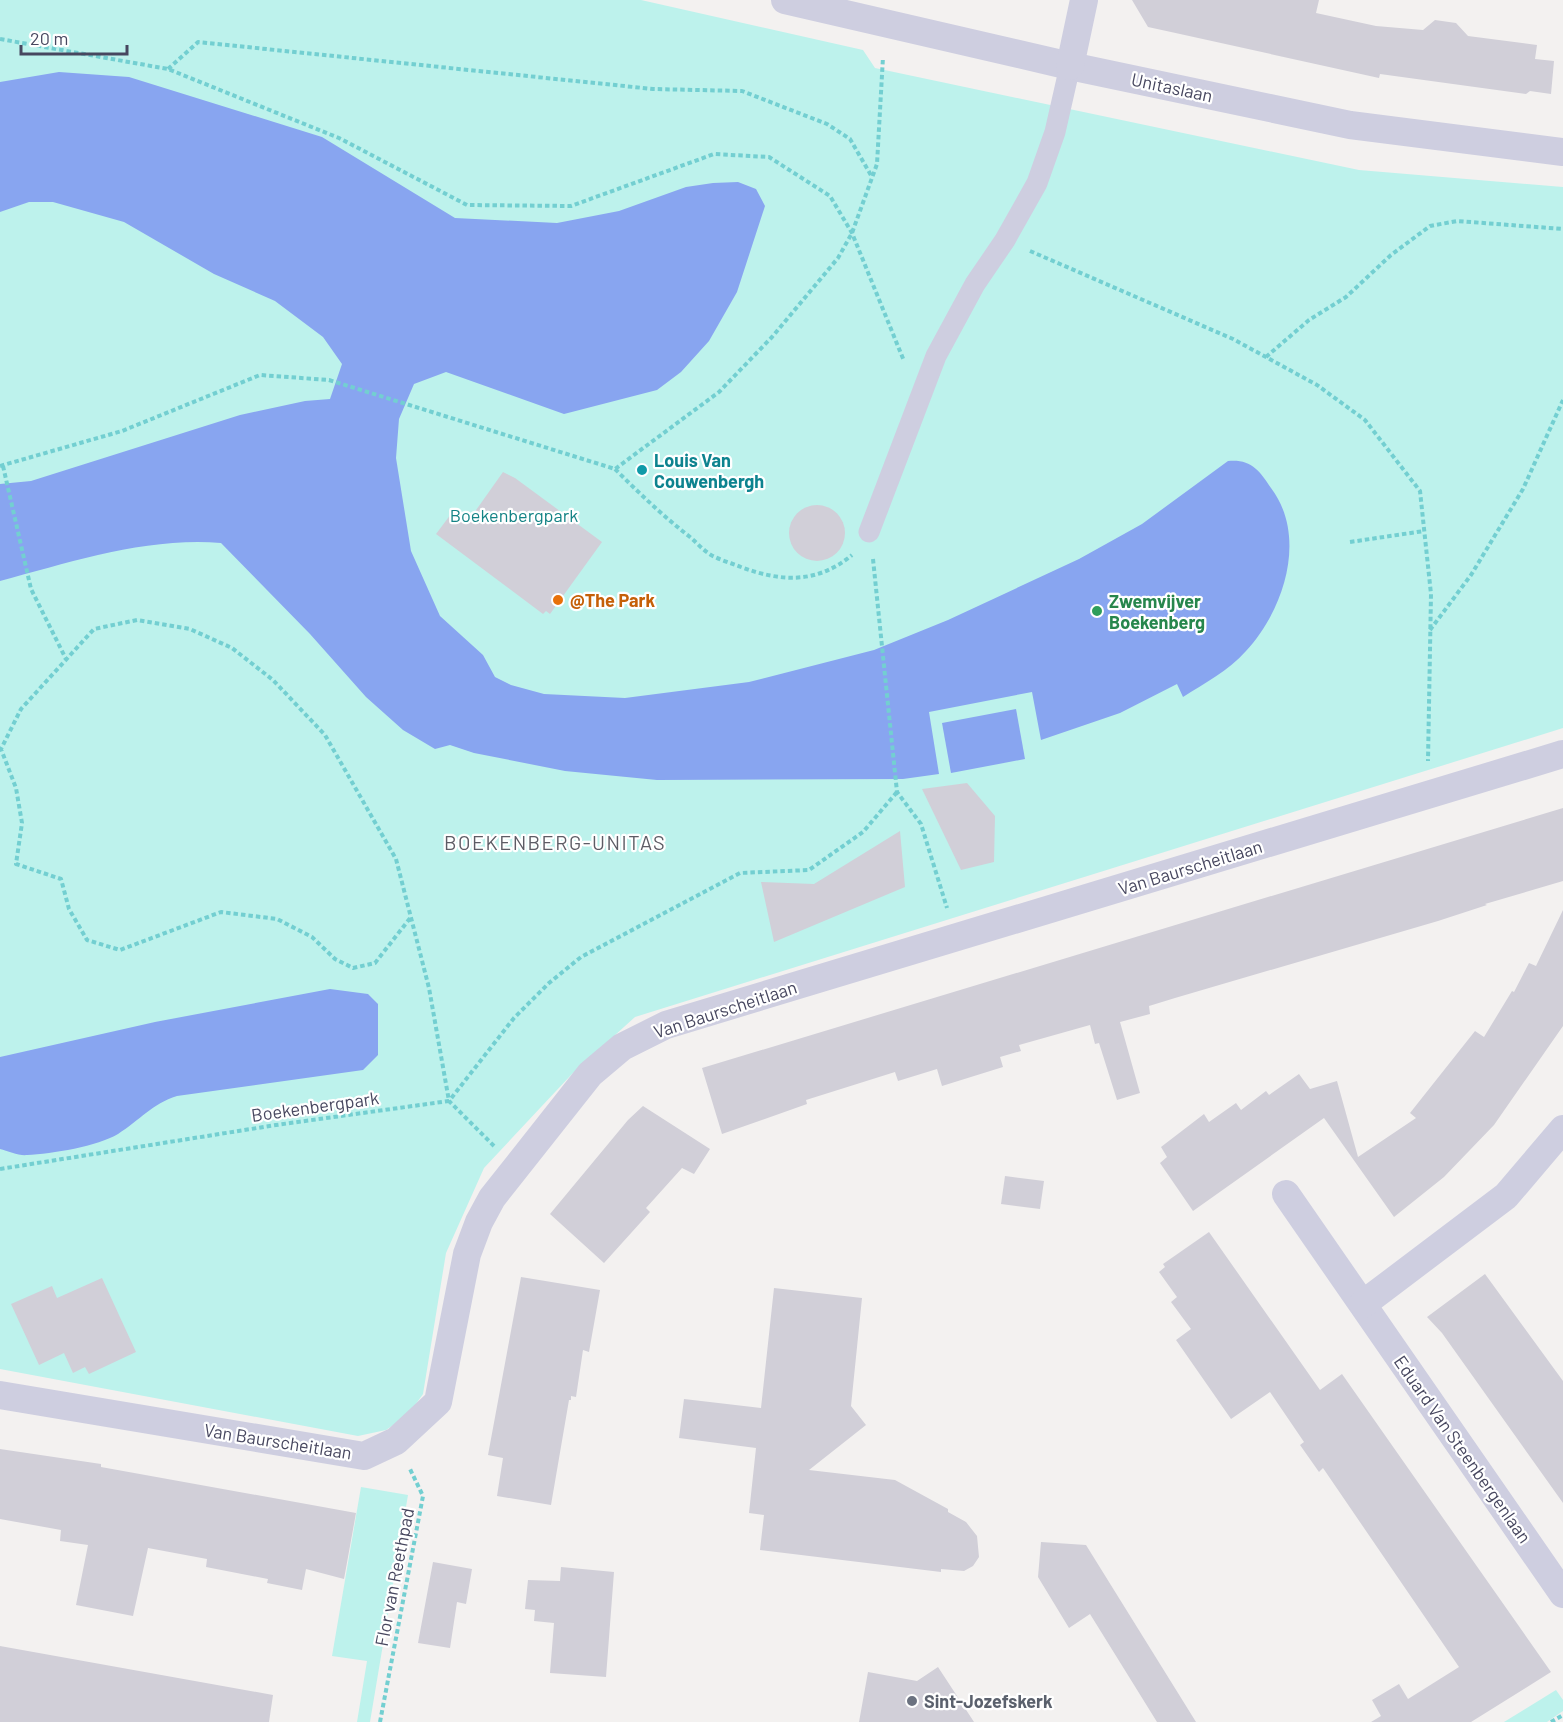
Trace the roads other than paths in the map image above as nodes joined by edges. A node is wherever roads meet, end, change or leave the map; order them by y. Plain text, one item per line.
1 (785, 0) edge
2 (1084, 0) edge
3 (1070, 66) junction
4 (1563, 152) edge
5 (869, 532) road end
6 (1563, 754) edge
7 (1563, 1129) edge
8 (1286, 1194) dead end
9 (1362, 1304) junction
10 (0, 1395) edge
11 (1563, 1594) edge

1 - 3 street, Unitaslaan
2 - 3 street
3 - 4 street, Unitaslaan
3 - 5 street
6 - 10 street, Van Baurscheitlaan
7 - 9 street
8 - 9 street, Eduard Van Steenbergenlaan
9 - 11 street, Eduard Van Steenbergenlaan

